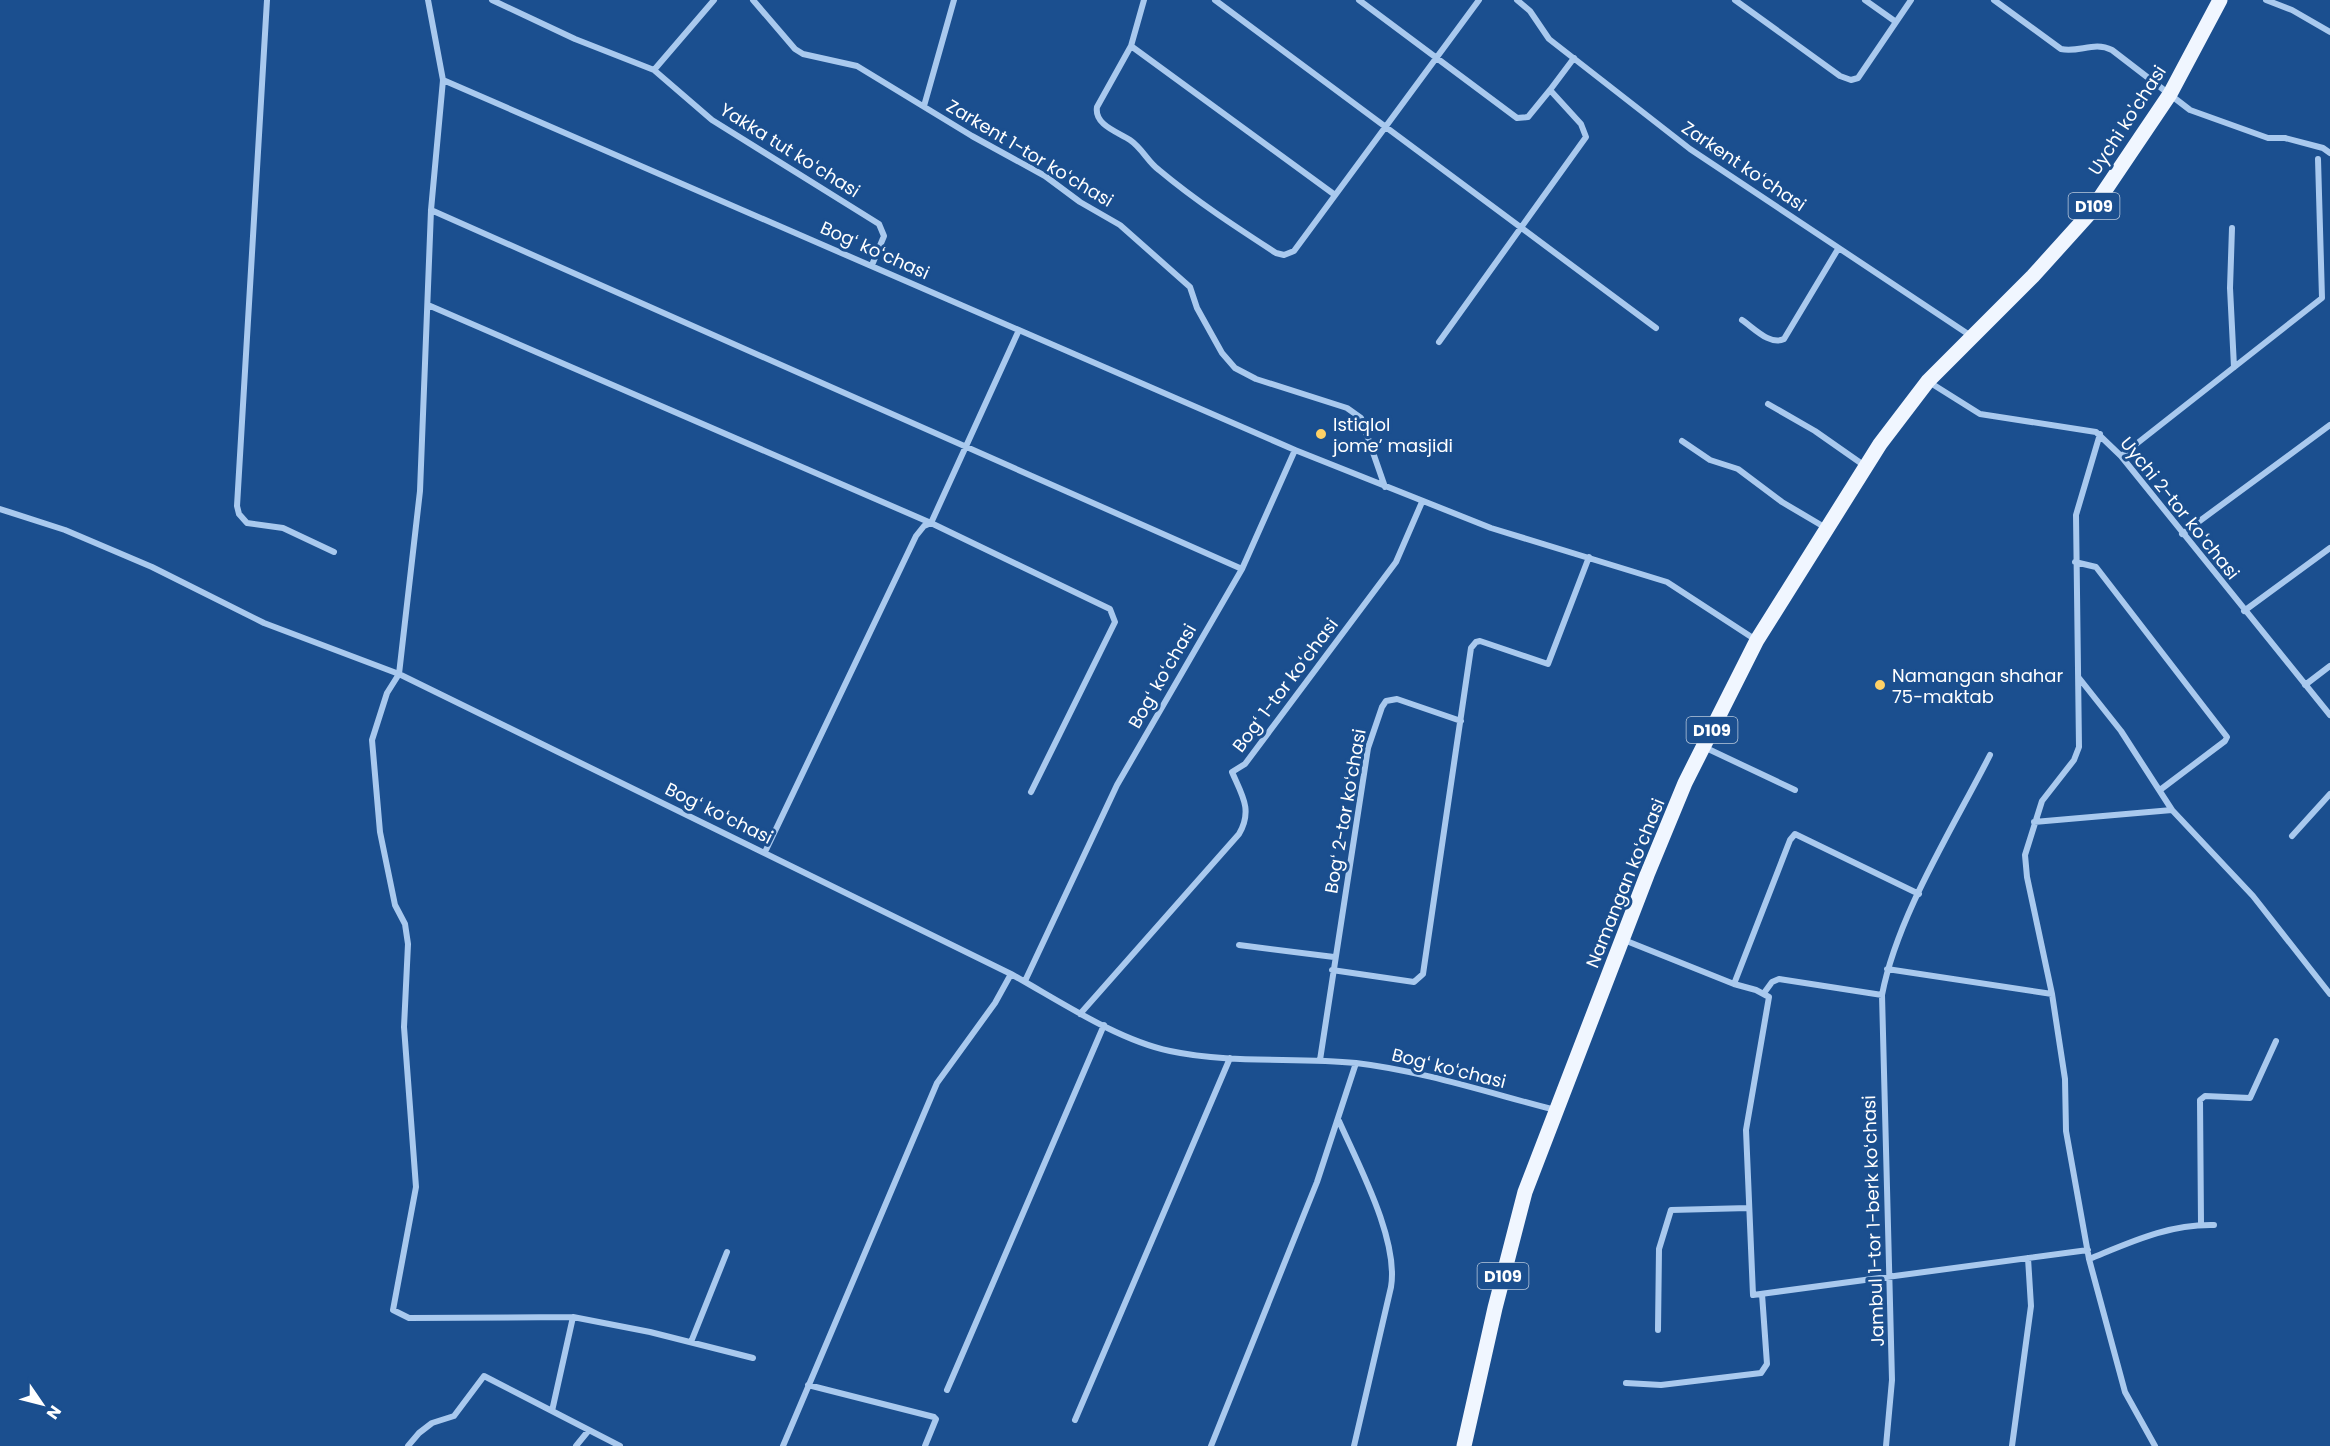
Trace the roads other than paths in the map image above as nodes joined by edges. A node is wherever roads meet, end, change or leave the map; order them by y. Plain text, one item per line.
1 (267, 0) edge
2 (428, 0) edge
3 (492, 0) edge
4 (714, 0) edge
5 (753, 0) edge
6 (954, 0) edge
7 (1144, 0) edge
8 (1215, 0) edge
9 (1359, 0) edge
10 (1479, 0) edge
11 (1517, 0) edge
12 (1735, 0) edge
13 (1865, 0) edge
14 (1911, 0) edge
15 (1994, 0) edge
16 (2220, 0) edge
17 (2266, 0) edge
18 (505, 3) edge
19 (1896, 22) junction
20 (2330, 32) edge
21 (1131, 46) junction
22 (1436, 57) junction
23 (1574, 58) junction
24 (654, 70) junction
25 (443, 80) junction
26 (1550, 90) junction
27 (2169, 94) junction
28 (924, 106) junction
29 (1386, 126) junction
30 (2330, 153) edge
31 (2318, 159) dead end
32 (1335, 195) junction
33 (431, 210) junction
34 (1522, 228) junction
35 (2232, 228) dead end
36 (1838, 249) junction
37 (872, 265) junction
38 (428, 305) junction
39 (1742, 320) dead end
40 (1656, 328) dead end
41 (1019, 330) junction
42 (1971, 336) junction
43 (1439, 342) dead end
44 (2234, 367) junction
45 (1928, 381) junction
46 (1768, 404) dead end
47 (2330, 425) edge
48 (2100, 434) junction
49 (1682, 441) dead end
50 (966, 447) junction
51 (1295, 450) junction
52 (2121, 456) junction
53 (1866, 466) junction
54 (1385, 487) junction
55 (1422, 502) junction
56 (0, 509) edge
57 (931, 523) junction
58 (1827, 528) junction
59 (2182, 534) junction
60 (2330, 548) edge
61 (334, 552) dead end
62 (1588, 557) junction
63 (2075, 562) junction
64 (1242, 569) junction
65 (2244, 611) junction
66 (1757, 640) junction
67 (2330, 666) edge
68 (399, 674) junction
69 (2079, 678) junction
70 (2305, 685) junction
71 (2330, 715) edge
72 (1461, 721) junction
73 (1704, 747) junction
74 (1990, 755) dead end
75 (1795, 790) dead end
76 (2160, 790) junction
77 (1031, 792) dead end
78 (2330, 794) edge
79 (2172, 810) junction
80 (2034, 822) junction
81 (2292, 836) dead end
82 (765, 852) junction
83 (1919, 894) junction
84 (1622, 939) junction
85 (1239, 945) dead end
86 (1334, 957) junction
87 (1887, 969) junction
88 (1332, 970) junction
89 (1011, 974) junction
90 (1024, 981) junction
91 (1734, 984) junction
92 (1764, 993) junction
93 (2052, 994) junction
94 (2330, 994) edge
95 (1882, 995) junction
96 (1080, 1014) junction
97 (1104, 1025) junction
98 (2276, 1041) dead end
99 (1230, 1058) junction
100 (1320, 1060) junction
101 (1356, 1064) junction
102 (1558, 1111) junction
103 (1338, 1121) junction
104 (1749, 1208) junction
105 (2201, 1224) junction
106 (2214, 1225) dead end
107 (2088, 1250) junction
108 (727, 1252) dead end
109 (2028, 1258) junction
110 (2089, 1259) junction
111 (1889, 1276) junction
112 (1762, 1294) junction
113 (573, 1317) junction
114 (1658, 1330) dead end
115 (691, 1342) junction
116 (753, 1358) dead end
117 (1626, 1383) dead end
118 (808, 1385) junction
119 (947, 1390) dead end
120 (552, 1411) junction
121 (1075, 1420) dead end
122 (589, 1430) junction
123 (408, 1446) edge
124 (576, 1446) edge
125 (620, 1446) edge
126 (783, 1446) edge
127 (925, 1446) edge
128 (1211, 1446) edge
129 (1354, 1446) edge
130 (1464, 1446) edge
131 (1886, 1446) edge
132 (2012, 1446) edge
133 (2155, 1446) edge

1 - 61 street
2 - 25 street
3 - 18 street, Yakka tut koʻchasi
4 - 24 street
5 - 28 street
6 - 28 street
7 - 21 street
8 - 29 street
9 - 22 street
10 - 22 street
11 - 23 street, Zarkent koʻchasi
12 - 19 street
13 - 19 street
14 - 19 street
15 - 27 street
16 - 27 main road, Uychi ko'chasi / D109
17 - 20 street
18 - 24 street, Yakka tut koʻchasi
21 - 32 street
21 - 32 street
22 - 26 street
22 - 29 street
23 - 26 street
23 - 36 street, Zarkent koʻchasi
24 - 37 street, Yakka tut koʻchasi
25 - 33 street
25 - 37 street, Bogʻ koʻchasi
26 - 34 street
27 - 30 street
27 - 42 main road, Uychi ko'chasi / D109
28 - 54 street, Zarkent 1-tor koʻchasi
29 - 32 street
29 - 34 street
31 - 44 street
33 - 38 street
33 - 50 street
34 - 40 street
34 - 43 street
35 - 44 street
36 - 39 street
36 - 42 street, Zarkent koʻchasi
37 - 41 street, Bogʻ koʻchasi
38 - 57 street
38 - 68 street
41 - 50 street
41 - 51 street, Bogʻ koʻchasi
42 - 45 main road, Uychi ko'chasi / D109
44 - 52 street
45 - 48 street, Uychi 2-tor koʻchasi
45 - 53 main road, Namangan koʻchasi / D109
46 - 53 street
47 - 59 street
48 - 52 street, Uychi 2-tor koʻchasi
48 - 63 street
49 - 58 street
50 - 57 street
50 - 64 street
51 - 54 street, Bogʻ koʻchasi
51 - 64 street, Bogʻ koʻchasi
52 - 59 street, Uychi 2-tor koʻchasi
53 - 58 main road, Namangan koʻchasi / D109
54 - 55 street, Bogʻ koʻchasi
55 - 62 street, Bogʻ koʻchasi
55 - 96 street, Bogʻ 1-tor koʻchasi
56 - 68 street, Bogʻ koʻchasi
57 - 77 street
57 - 82 street
58 - 66 main road, Namangan koʻchasi / D109
59 - 65 street, Uychi 2-tor koʻchasi
60 - 65 street
62 - 66 street, Bogʻ koʻchasi
62 - 72 street
63 - 69 street
63 - 76 street
64 - 90 street, Bogʻ koʻchasi
65 - 70 street, Uychi 2-tor koʻchasi
66 - 73 main road, Namangan koʻchasi / D109
67 - 70 street
68 - 82 street, Bogʻ koʻchasi
68 - 113 street
69 - 76 street
69 - 80 street
70 - 71 street, Uychi 2-tor koʻchasi
72 - 86 street, Bogʻ 2-tor koʻchasi
72 - 88 street
73 - 75 street
73 - 84 main road, Namangan koʻchasi / D109
74 - 83 street
76 - 79 street
78 - 81 street
79 - 80 street
79 - 94 street
80 - 93 street
82 - 89 street, Bogʻ koʻchasi
83 - 87 street
83 - 91 street
84 - 91 street
84 - 102 main road, Namangan koʻchasi / D109
85 - 86 street
86 - 88 street, Bogʻ 2-tor koʻchasi
87 - 93 street
87 - 95 street, Jambul 1-tor 1-berk koʻchasi
88 - 100 street, Bogʻ 2-tor koʻchasi
89 - 90 street, Bogʻ koʻchasi
89 - 118 street
90 - 96 street, Bogʻ koʻchasi
91 - 92 street
92 - 95 street
92 - 104 street
93 - 107 street
95 - 111 street, Jambul 1-tor 1-berk koʻchasi
96 - 97 street, Bogʻ koʻchasi
97 - 99 street, Bogʻ koʻchasi
97 - 119 street
98 - 105 street
99 - 100 street, Bogʻ koʻchasi
99 - 121 street
100 - 101 street, Bogʻ koʻchasi
101 - 102 street, Bogʻ koʻchasi
101 - 103 street
102 - 130 main road, Namangan koʻchasi / D109
103 - 128 street
103 - 129 street
104 - 112 street
104 - 114 street
105 - 106 street
105 - 110 street
107 - 109 street
107 - 110 street
108 - 115 street
109 - 111 street
109 - 132 street
110 - 133 street
111 - 112 street
111 - 131 street, Jambul 1-tor 1-berk koʻchasi
112 - 117 street
113 - 115 street
113 - 120 street
115 - 116 street
118 - 126 street
118 - 127 street
120 - 122 street
120 - 123 street
122 - 124 street
122 - 125 street

